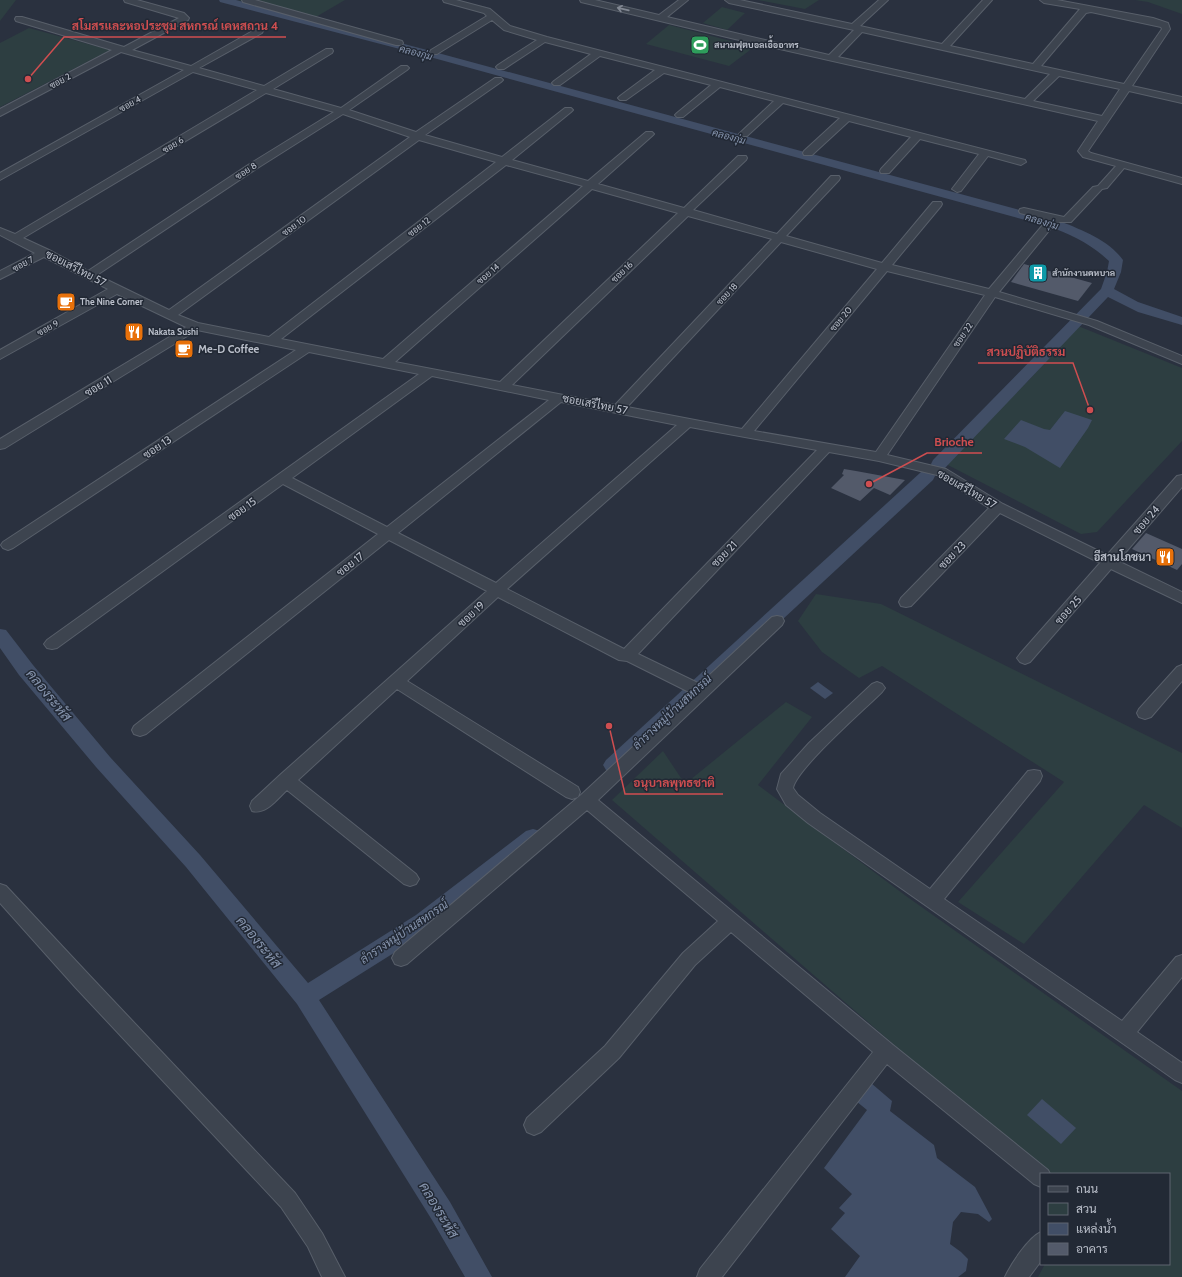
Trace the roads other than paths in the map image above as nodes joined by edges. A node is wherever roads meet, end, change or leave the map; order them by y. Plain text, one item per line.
1 (128, 0) edge
2 (248, 0) edge
3 (283, 0) edge
4 (447, 0) edge
5 (584, 0) edge
6 (684, 0) edge
7 (729, 0) edge
8 (884, 0) edge
9 (988, 0) edge
10 (1044, 0) edge
11 (269, 7) junction
12 (1090, 9) junction
13 (493, 16) junction
14 (661, 18) junction
15 (19, 19) dead end
16 (856, 29) junction
17 (260, 31) dead end
18 (544, 39) junction
19 (400, 43) dead end
20 (943, 48) junction
21 (122, 50) junction
22 (329, 51) dead end
23 (434, 52) dead end
24 (598, 53) junction
25 (831, 58) junction
26 (500, 67) dead end
27 (1036, 67) junction
28 (404, 68) dead end
29 (194, 69) junction
30 (662, 70) junction
31 (1057, 72) junction
32 (498, 80) dead end
33 (557, 83) dead end
34 (718, 84) junction
35 (1127, 88) junction
36 (265, 89) junction
37 (623, 98) dead end
38 (781, 100) junction
39 (1182, 100) edge
40 (1027, 102) junction
41 (568, 110) dead end
42 (342, 111) junction
43 (0, 113) edge
44 (680, 114) dead end
45 (846, 118) junction
46 (1105, 120) junction
47 (649, 134) dead end
48 (744, 134) dead end
49 (417, 136) junction
50 (917, 136) junction
51 (808, 153) dead end
52 (985, 153) junction
53 (742, 158) dead end
54 (504, 161) junction
55 (1021, 162) dead end
56 (1122, 165) junction
57 (885, 171) dead end
58 (0, 177) edge
59 (835, 178) dead end
60 (1182, 181) edge
61 (590, 185) junction
62 (957, 190) dead end
63 (937, 204) dead end
64 (686, 211) junction
65 (1024, 211) dead end
66 (1052, 221) junction
67 (0, 231) edge
68 (16, 238) junction
69 (780, 238) junction
70 (45, 252) junction
71 (884, 267) junction
72 (89, 275) junction
73 (0, 276) edge
74 (117, 289) junction
75 (992, 293) junction
76 (170, 315) junction
77 (195, 326) junction
78 (270, 342) junction
79 (305, 348) junction
80 (0, 355) edge
81 (1179, 355) edge
82 (386, 363) junction
83 (430, 372) junction
84 (503, 386) junction
85 (560, 397) junction
86 (618, 409) junction
87 (687, 423) junction
88 (745, 434) junction
89 (0, 445) edge
90 (826, 448) junction
91 (879, 457) junction
92 (283, 479) junction
93 (1182, 479) edge
94 (998, 507) junction
95 (389, 533) junction
96 (8, 545) dead end
97 (1110, 562) junction
98 (497, 590) junction
99 (1182, 598) edge
100 (906, 602) dead end
101 (776, 621) dead end
102 (52, 644) dead end
103 (624, 655) junction
104 (1025, 658) dead end
105 (1182, 671) edge
106 (397, 682) junction
107 (877, 688) dead end
108 (700, 691) junction
109 (1146, 713) dead end
110 (140, 730) dead end
111 (1034, 776) dead end
112 (286, 780) junction
113 (580, 796) junction
114 (258, 806) dead end
115 (410, 879) dead end
116 (0, 891) edge
117 (932, 900) junction
118 (731, 920) junction
119 (401, 958) dead end
120 (1182, 963) edge
121 (1124, 1033) junction
122 (886, 1050) junction
123 (1182, 1074) edge
124 (534, 1125) dead end
125 (1040, 1176) edge
126 (1040, 1244) edge
127 (334, 1277) edge
128 (708, 1277) edge
129 (1016, 1277) edge

1 - 21 street, ซอย 2
2 - 11 street
3 - 11 street
4 - 13 street
14 -> 5 street
6 - 14 street
7 - 16 street
8 - 16 street
9 - 20 street
10 - 12 street
11 - 19 street
12 - 27 street
12 - 35 street
13 - 18 street
13 - 23 street
14 - 25 street
15 - 21 street
16 - 20 street
16 - 25 street
17 - 29 street, ซอย 4
18 - 24 street
18 - 26 street
20 - 27 street
21 - 29 street
21 - 43 street, ซอย 2
22 - 36 street, ซอย 6
24 - 30 street
24 - 33 street
25 - 40 street
27 - 31 street
28 - 42 street, ซอย 8
29 - 36 street
29 - 58 street, ซอย 4
30 - 34 street
30 - 37 street
31 - 35 street
31 - 40 street
32 - 49 street, ซอย 10
34 - 38 street
34 - 44 street
35 - 39 street
35 - 46 street
36 - 42 street
36 - 68 street, ซอย 6
38 - 45 street
38 - 48 street
40 - 46 street
41 - 54 street, ซอย 12
42 - 49 street
42 - 72 street, ซอย 8
45 - 50 street
45 - 51 street
46 - 56 street
47 - 61 street, ซอย 14
49 - 54 street
49 - 76 street, ซอย 10
50 - 52 street
50 - 57 street
52 - 55 street
52 - 62 street
53 - 64 street, ซอย 16
54 - 61 street
54 - 78 street, ซอย 12
56 - 60 street
56 - 66 street
59 - 69 street, ซอย 18
61 - 64 street
61 - 82 street, ซอย 14
63 - 71 street, ซอย 20
64 - 69 street
64 - 84 street, ซอย 16
65 - 66 street
66 - 75 street, ซอย 22
67 - 68 street, ซอยเสรีไทย 57
68 - 70 street, ซอยเสรีไทย 57
69 - 71 street
69 - 86 street, ซอย 18
70 - 72 street, ซอยเสรีไทย 57
70 - 73 street, ซอย 7
71 - 75 street
71 - 88 street, ซอย 20
72 - 74 street, ซอยเสรีไทย 57
74 - 76 street, ซอยเสรีไทย 57
74 - 80 street, ซอย 9
75 - 81 street
75 - 91 street, ซอย 22
76 - 77 street, ซอยเสรีไทย 57
77 - 78 street, ซอยเสรีไทย 57
77 - 89 street, ซอย 11
78 - 79 street, ซอยเสรีไทย 57
79 - 82 street, ซอยเสรีไทย 57
79 - 96 street, ซอย 13
82 - 83 street, ซอยเสรีไทย 57
83 - 84 street, ซอยเสรีไทย 57
83 - 92 street, ซอย 15
84 - 85 street, ซอยเสรีไทย 57
85 - 86 street, ซอยเสรีไทย 57
85 - 95 street, ซอย 17
86 - 87 street, ซอยเสรีไทย 57
87 - 88 street, ซอยเสรีไทย 57
87 - 98 street, ซอย 19
88 - 90 street, ซอยเสรีไทย 57
90 - 91 street, ซอยเสรีไทย 57
90 - 103 street, ซอย 21
91 - 94 street, ซอยเสรีไทย 57
92 - 95 street
92 - 102 street, ซอย 15
93 - 97 street, ซอย 24
94 - 97 street, ซอยเสรีไทย 57
94 - 100 street, ซอย 23
95 - 98 street
95 - 110 street, ซอย 17
97 - 99 street, ซอยเสรีไทย 57
97 - 104 street, ซอย 25
98 - 103 street
98 - 106 street, ซอย 19
101 - 108 street
103 - 108 street
105 - 109 street
106 - 112 street, ซอย 19
106 - 113 street
107 - 117 street
108 - 113 street
111 - 117 street
112 - 114 street, ซอย 19
112 - 115 street
113 - 118 street
113 - 119 street
116 - 127 street
117 - 121 street
118 - 122 street
118 - 124 street
120 - 121 street
121 - 123 street
122 - 125 street
122 - 128 street
126 - 129 street

